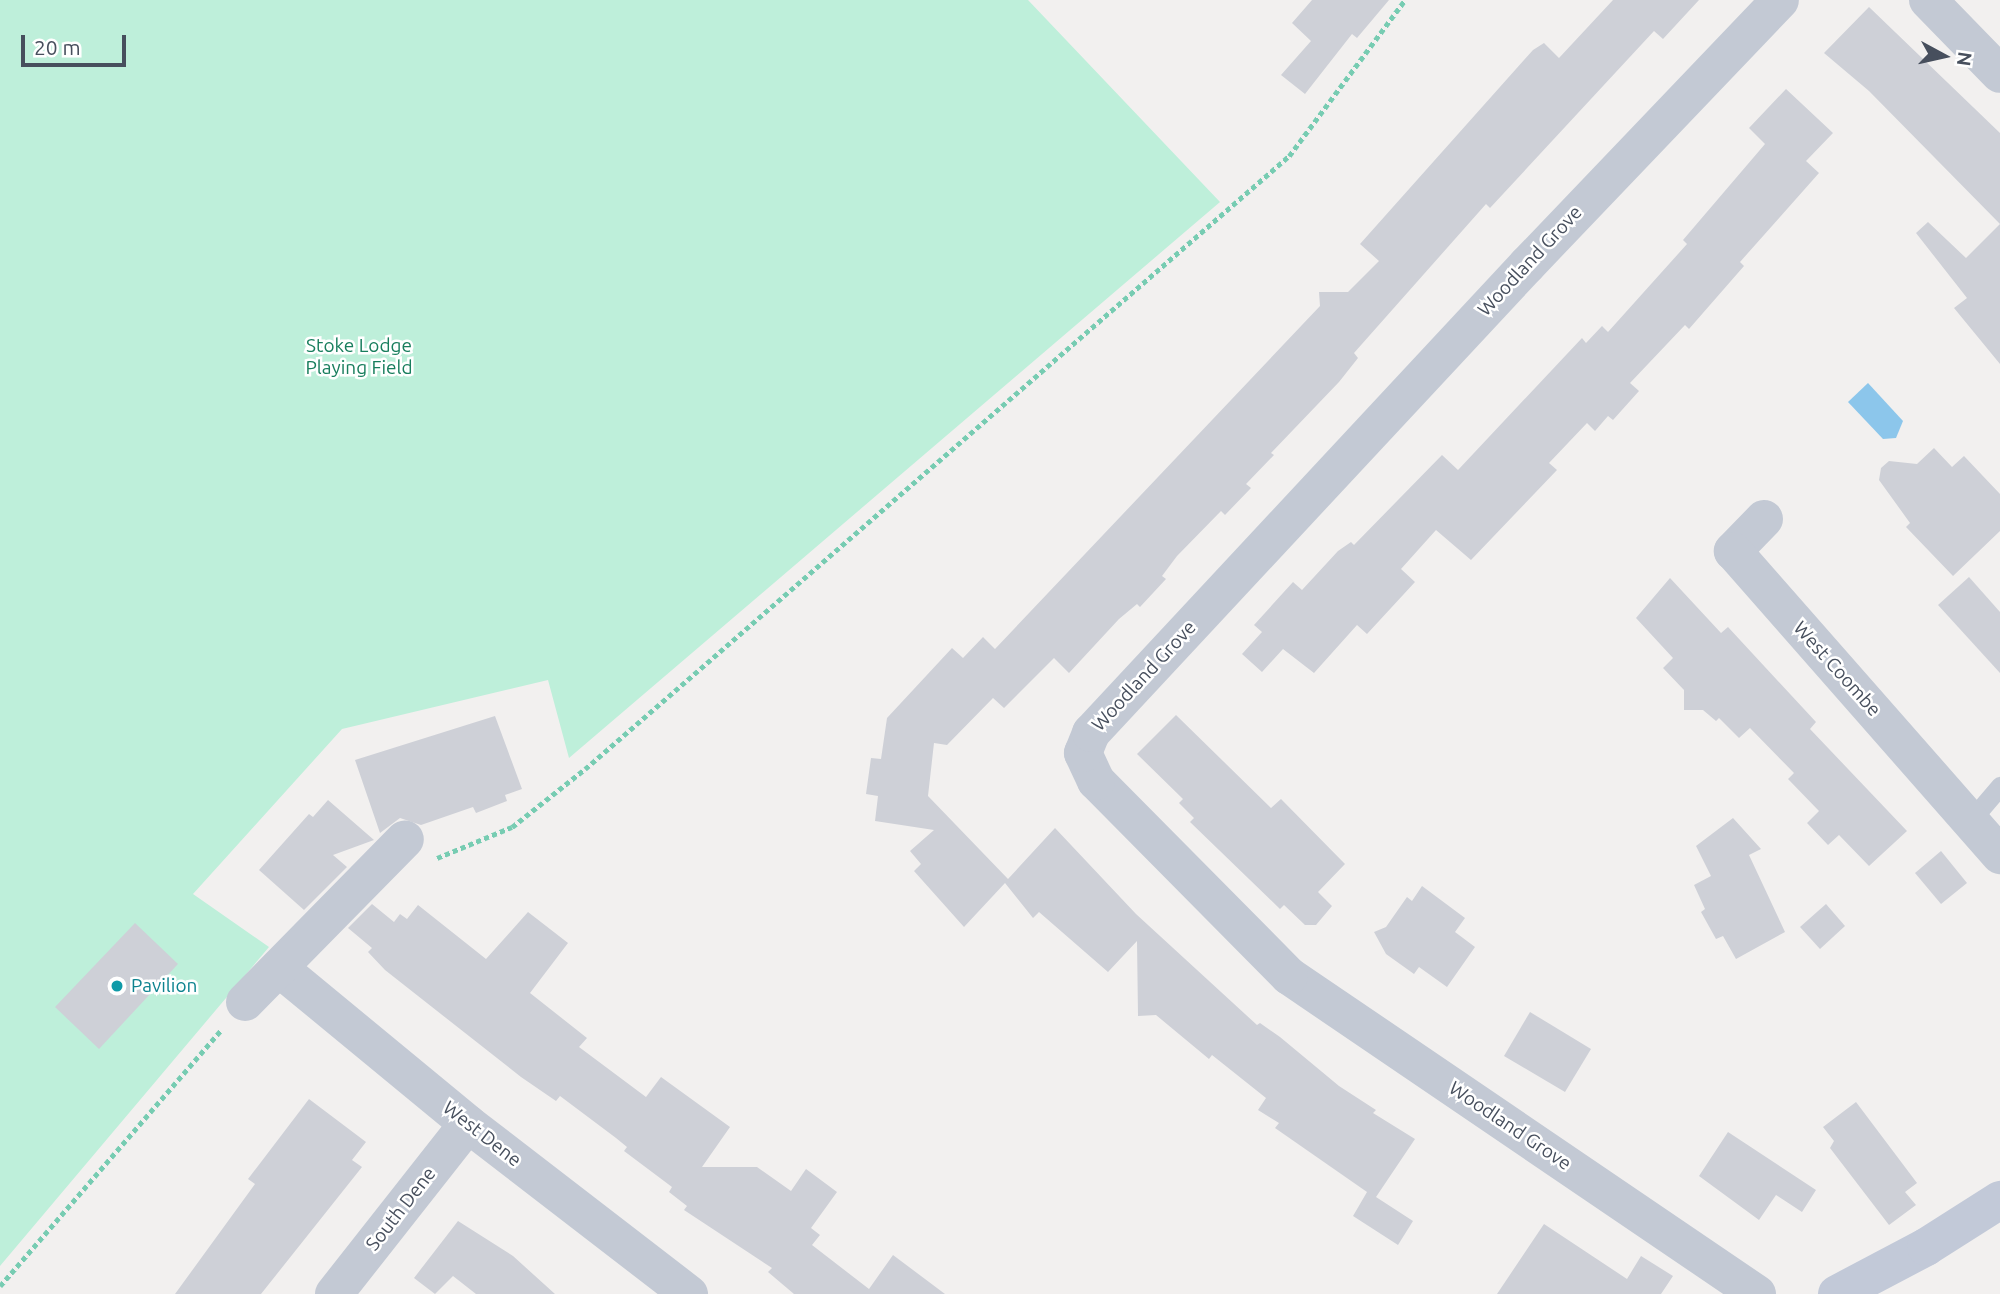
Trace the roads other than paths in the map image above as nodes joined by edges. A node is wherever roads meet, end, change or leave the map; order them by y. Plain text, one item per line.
1 (1780, 0) edge
2 (1928, 0) edge
3 (2000, 74) edge
4 (1764, 519) dead end
5 (2000, 786) edge
6 (1971, 820) junction
7 (414, 851) road end
8 (2000, 855) edge
9 (279, 968) junction
10 (245, 1002) road end
11 (468, 1124) junction
12 (2000, 1200) edge
13 (334, 1294) edge
14 (689, 1294) edge
15 (1757, 1294) edge
16 (1837, 1294) edge

1 - 15 street, Woodland Grove
2 - 3 street
4 - 6 street, West Coombe
5 - 6 lane
6 - 8 street, West Coombe
7 - 9 street
9 - 10 street
9 - 11 street, West Dene
11 - 13 street, South Dene
11 - 14 street, West Dene
12 - 16 street

